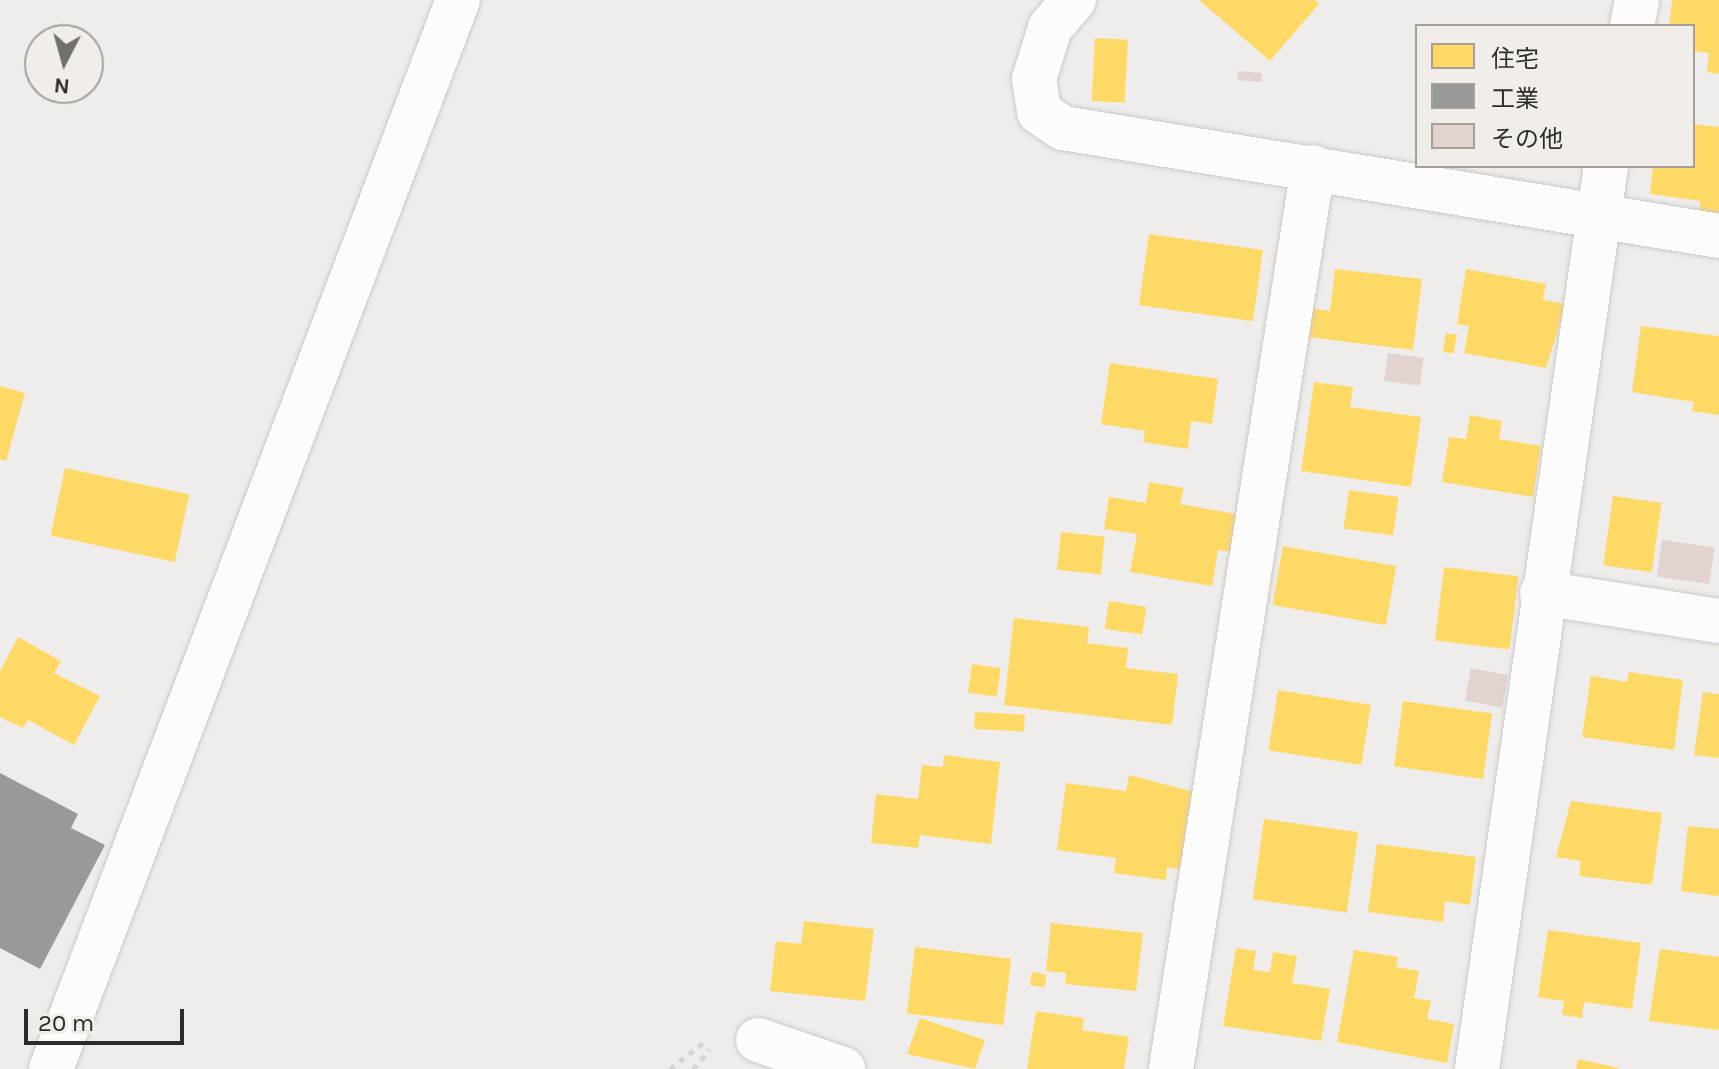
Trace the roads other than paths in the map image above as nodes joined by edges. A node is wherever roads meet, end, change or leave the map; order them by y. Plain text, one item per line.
1 (458, 0) edge
2 (1074, 0) edge
3 (1637, 0) edge
4 (1632, 24) edge
5 (1313, 167) junction
6 (1606, 168) edge
7 (1597, 215) junction
8 (1719, 236) edge
9 (1542, 593) junction
10 (1719, 621) edge
11 (758, 1040) dead end
12 (51, 1069) edge
13 (843, 1069) edge
14 (1171, 1069) edge
15 (1477, 1069) edge

1 - 12 street
2 - 5 street
3 - 4 street
5 - 7 street
5 - 14 street
6 - 7 street
7 - 8 street
7 - 9 street
9 - 10 street
9 - 15 street
11 - 13 street

